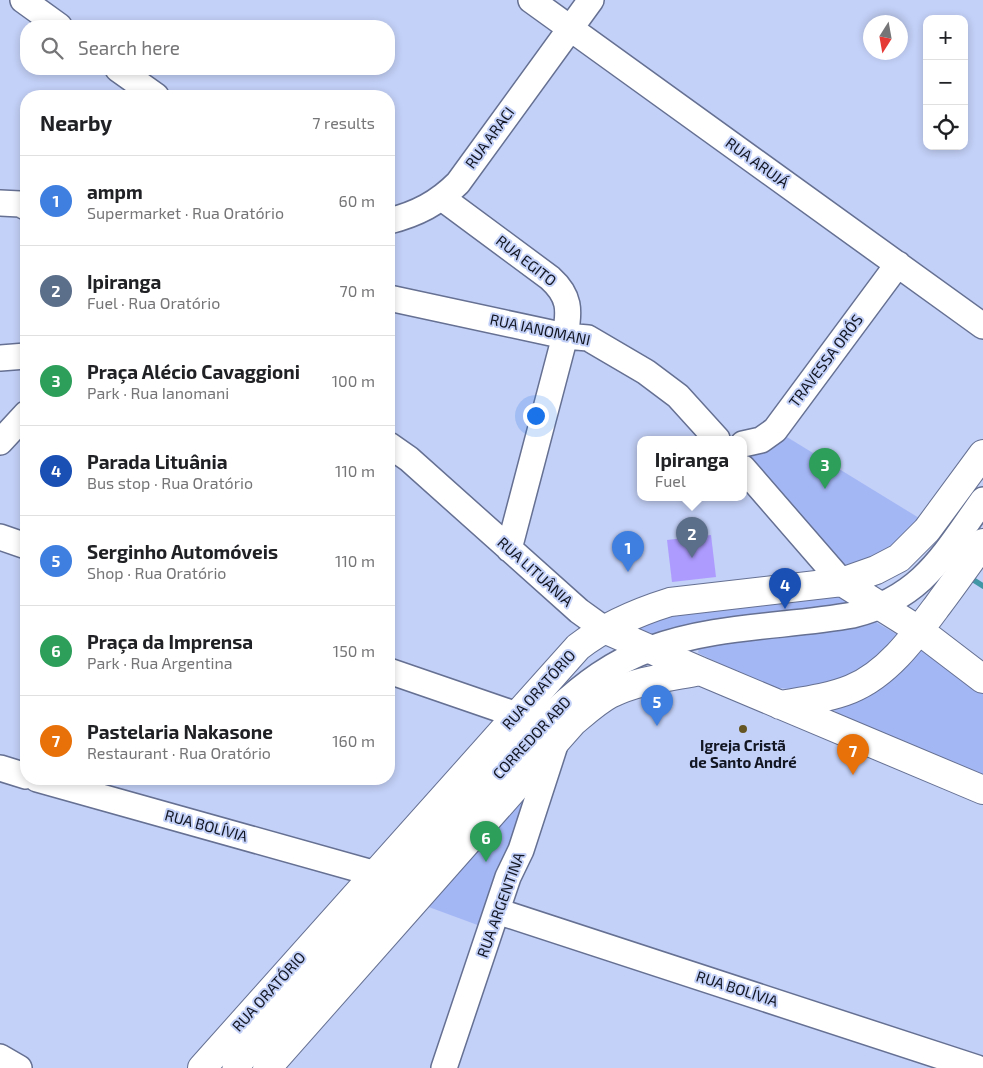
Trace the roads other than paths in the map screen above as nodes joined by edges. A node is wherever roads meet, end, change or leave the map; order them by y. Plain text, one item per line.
1 (23, 0) edge
2 (531, 0) edge
3 (591, 0) edge
4 (51, 20) edge
5 (570, 28) junction
6 (126, 75) edge
7 (148, 90) edge
8 (442, 198) junction
9 (0, 203) edge
10 (20, 204) edge
11 (395, 218) edge
12 (898, 264) junction
13 (395, 299) edge
14 (983, 326) edge
15 (565, 336) junction
16 (20, 356) edge
17 (0, 358) edge
18 (20, 420) edge
19 (715, 436) edge
20 (0, 442) edge
21 (747, 443) edge
22 (395, 449) edge
23 (983, 454) edge
24 (747, 473) edge
25 (983, 500) edge
26 (0, 537) edge
27 (983, 543) edge
28 (20, 544) edge
29 (509, 549) junction
30 (842, 582) junction
31 (880, 606) junction
32 (604, 629) junction
33 (920, 631) junction
34 (650, 649) junction
35 (700, 671) junction
36 (395, 673) edge
37 (983, 679) edge
38 (780, 704) junction
39 (517, 715) junction
40 (556, 742) junction
41 (0, 768) edge
42 (20, 774) edge
43 (58, 785) edge
44 (982, 791) edge
45 (376, 874) junction
46 (496, 911) junction
47 (0, 1057) edge
48 (19, 1068) edge
49 (202, 1068) edge
50 (235, 1068) edge
51 (267, 1068) edge
52 (444, 1068) edge
53 (977, 1068) edge

1 - 4 street
2 - 5 street, RUA ARUJÁ
3 - 5 street, RUA ARACI
5 - 8 street, RUA ARACI
5 - 12 street, RUA ARUJÁ
6 - 7 street
8 - 11 street, RUA ARACI
8 - 15 street, RUA EGITO
9 - 10 street
12 - 14 street, RUA ARUJÁ
12 - 21 street, TRAVESSA ORÓS
13 - 15 street, RUA IANOMANI
15 - 19 street, RUA IANOMANI
15 - 29 street, RUA EGITO
16 - 17 street
18 - 20 street
22 - 29 street, RUA LITUÂNIA
23 - 30 main road, RUA ORATÓRIO
24 - 30 street
25 - 31 street, CORREDOR ABD
26 - 28 street
27 - 33 main road
29 - 32 street, RUA LITUÂNIA
30 - 31 main road
30 - 32 main road, RUA ORATÓRIO
31 - 33 main road
31 - 34 street, CORREDOR ABD
32 - 34 main road, RUA LITUÂNIA
32 - 39 main road, RUA ORATÓRIO
33 - 37 main road
33 - 38 main road
34 - 35 main road, RUA LITUÂNIA
34 - 50 street, CORREDOR ABD
35 - 38 main road
35 - 40 main road
36 - 39 street
38 - 44 main road
39 - 45 main road, RUA ORATÓRIO
40 - 46 street, RUA ARGENTINA
40 - 51 main road
41 - 42 street
43 - 45 street, RUA BOLÍVIA
45 - 49 main road, RUA ORATÓRIO
46 - 52 street, RUA ARGENTINA
46 - 53 street, RUA BOLÍVIA
47 - 48 street

